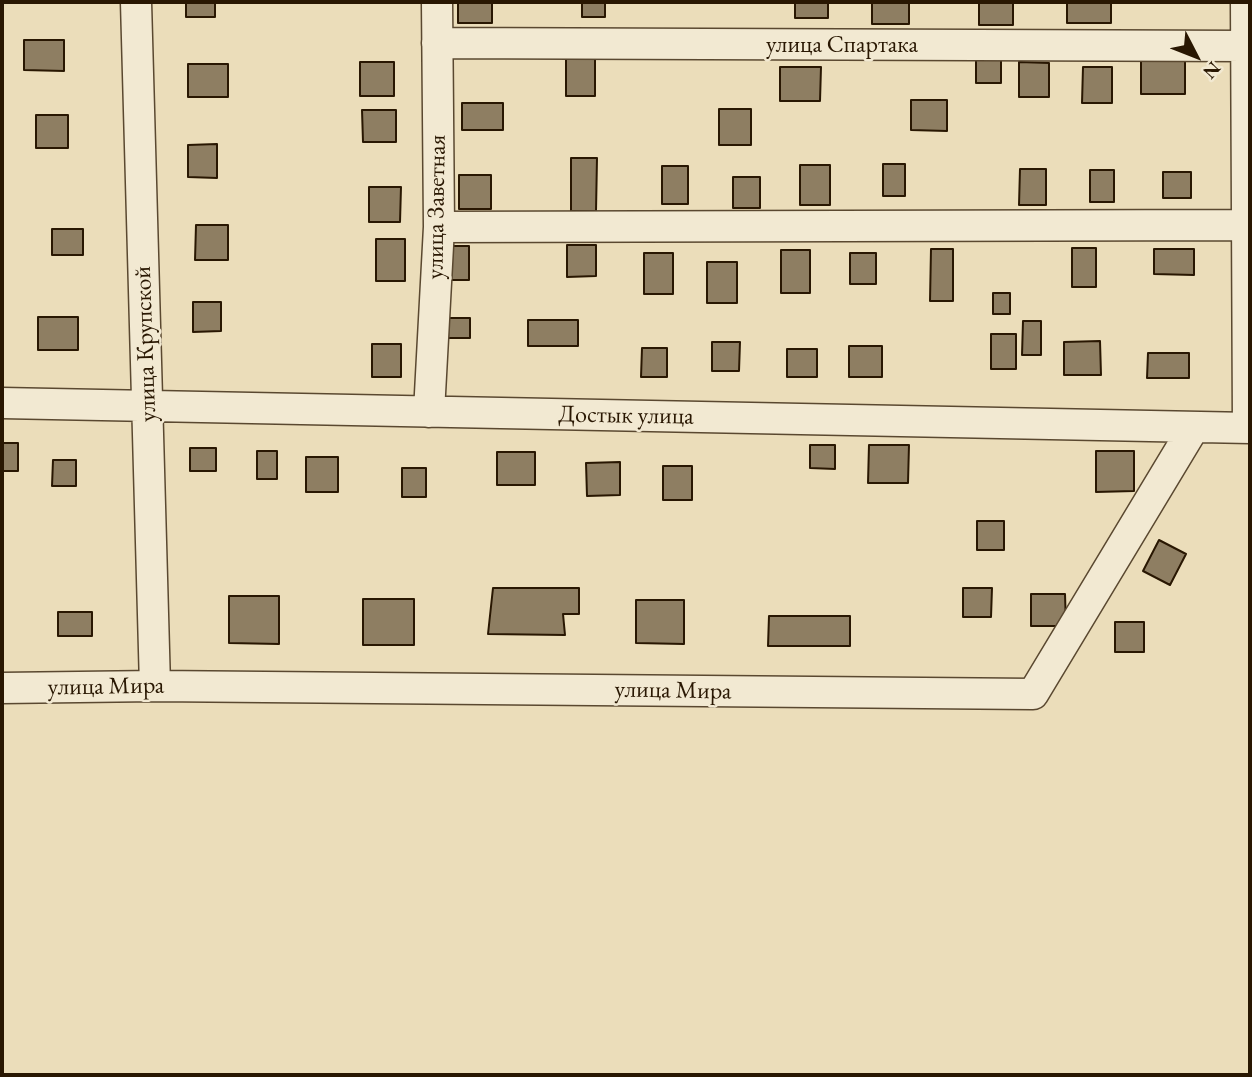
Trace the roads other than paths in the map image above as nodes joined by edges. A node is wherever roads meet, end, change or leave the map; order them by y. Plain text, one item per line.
1 (136, 2) edge
2 (437, 2) edge
3 (1247, 10) edge
4 (437, 43) junction
5 (1246, 46) junction
6 (1248, 190) edge
7 (1247, 225) junction
8 (439, 227) junction
9 (2, 403) edge
10 (148, 406) junction
11 (429, 412) junction
12 (1194, 428) junction
13 (1249, 428) edge
14 (155, 686) junction
15 (2, 688) edge

1 - 10 street, улица Крупской
2 - 4 street, улица Заветная
3 - 5 street
4 - 5 street, улица Спартака
4 - 8 street, улица Заветная
5 - 6 street
6 - 7 street
7 - 8 street
7 - 13 street
8 - 11 street, улица Заветная
9 - 10 street, Достык улица
10 - 11 street, Достык улица
10 - 14 street, улица Крупской
11 - 12 street, Достык улица
12 - 13 street, Достык улица
12 - 14 street, улица Мира
14 - 15 street, улица Мира

